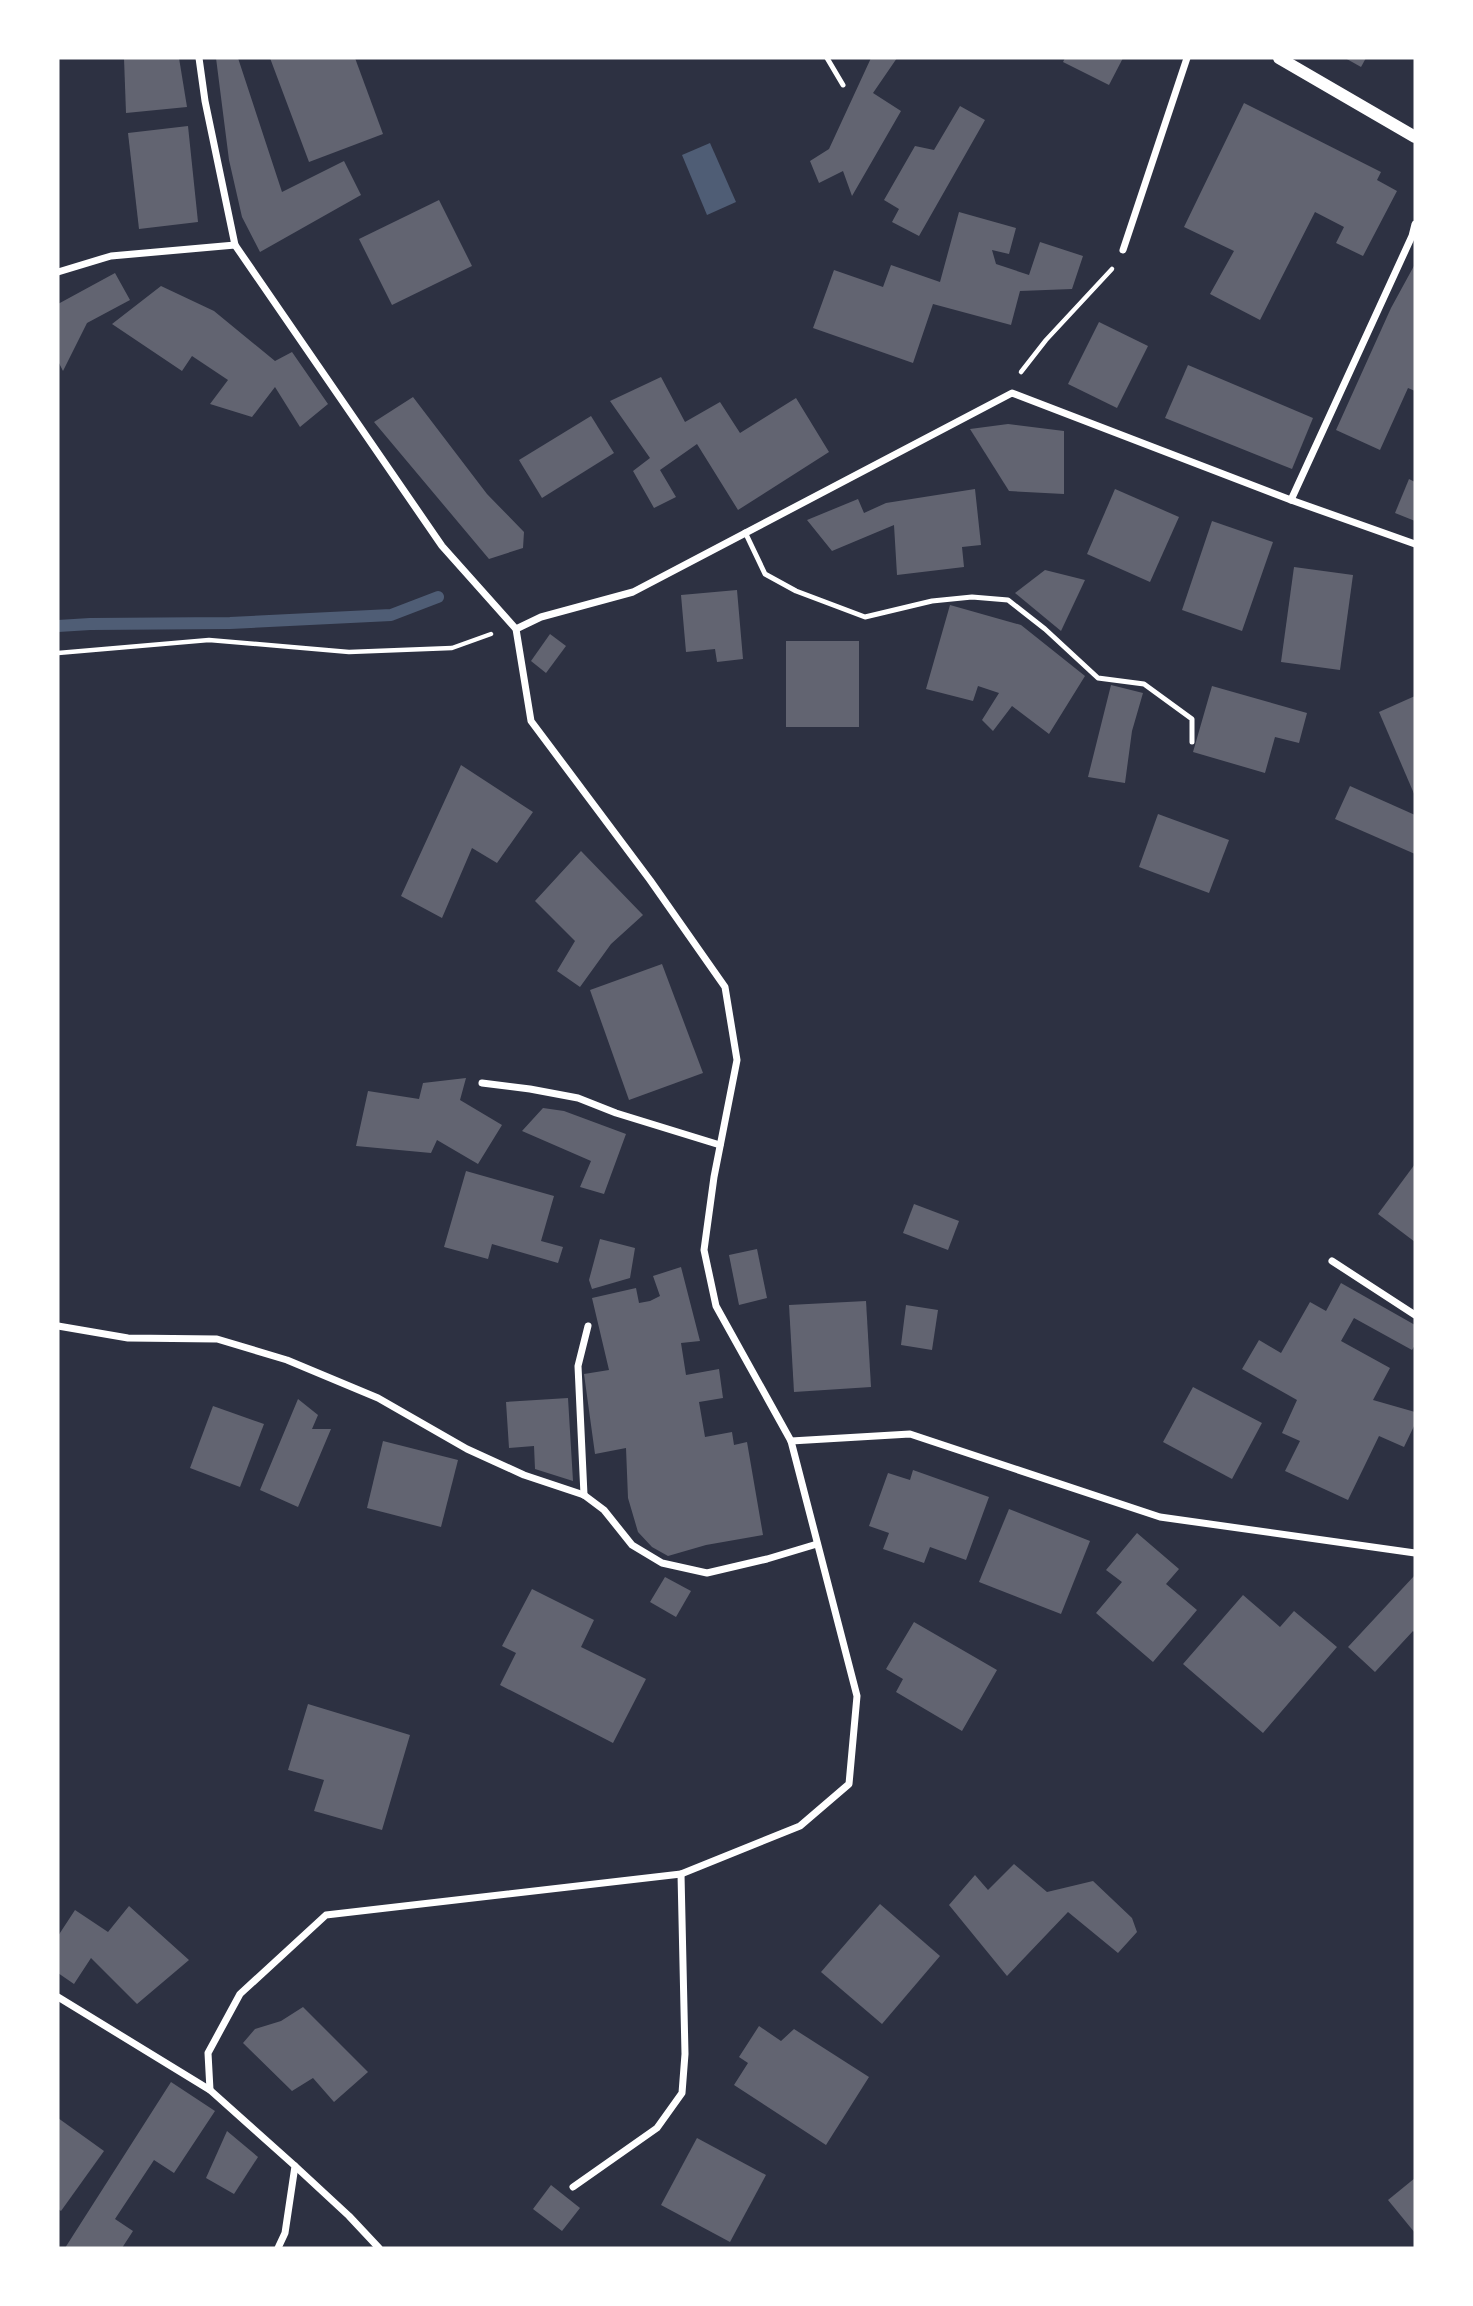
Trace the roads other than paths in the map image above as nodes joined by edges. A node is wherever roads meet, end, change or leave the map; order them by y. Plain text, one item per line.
1 (199, 58) edge
2 (827, 58) edge
3 (1187, 58) edge
4 (1279, 58) edge
5 (843, 86) dead end
6 (1415, 137) edge
7 (1415, 224) edge
8 (235, 245) junction
9 (1123, 250) road end
10 (58, 272) edge
11 (1291, 500) junction
12 (746, 532) junction
13 (1415, 544) edge
14 (516, 629) junction
15 (1192, 742) dead end
16 (482, 1083) dead end
17 (720, 1145) junction
18 (1332, 1261) dead end
19 (1415, 1315) edge
20 (58, 1326) edge
21 (588, 1326) dead end
22 (791, 1441) junction
23 (584, 1494) junction
24 (817, 1544) junction
25 (1415, 1553) edge
26 (681, 1874) junction
27 (58, 1997) edge
28 (210, 2090) junction
29 (295, 2166) junction
30 (573, 2187) dead end
31 (278, 2248) edge
32 (379, 2248) edge

1 - 8 street
2 - 5 lane
3 - 9 street
4 - 6 street
7 - 11 street
8 - 10 street
8 - 14 street
11 - 12 street
11 - 13 street
12 - 14 street
12 - 15 lane
14 - 17 street
16 - 17 street
17 - 22 street
18 - 19 street
20 - 23 street
21 - 23 street
22 - 24 street
22 - 25 street
23 - 24 street
24 - 26 street
26 - 28 street
26 - 30 street
27 - 28 street
28 - 29 street
29 - 31 street
29 - 32 street

